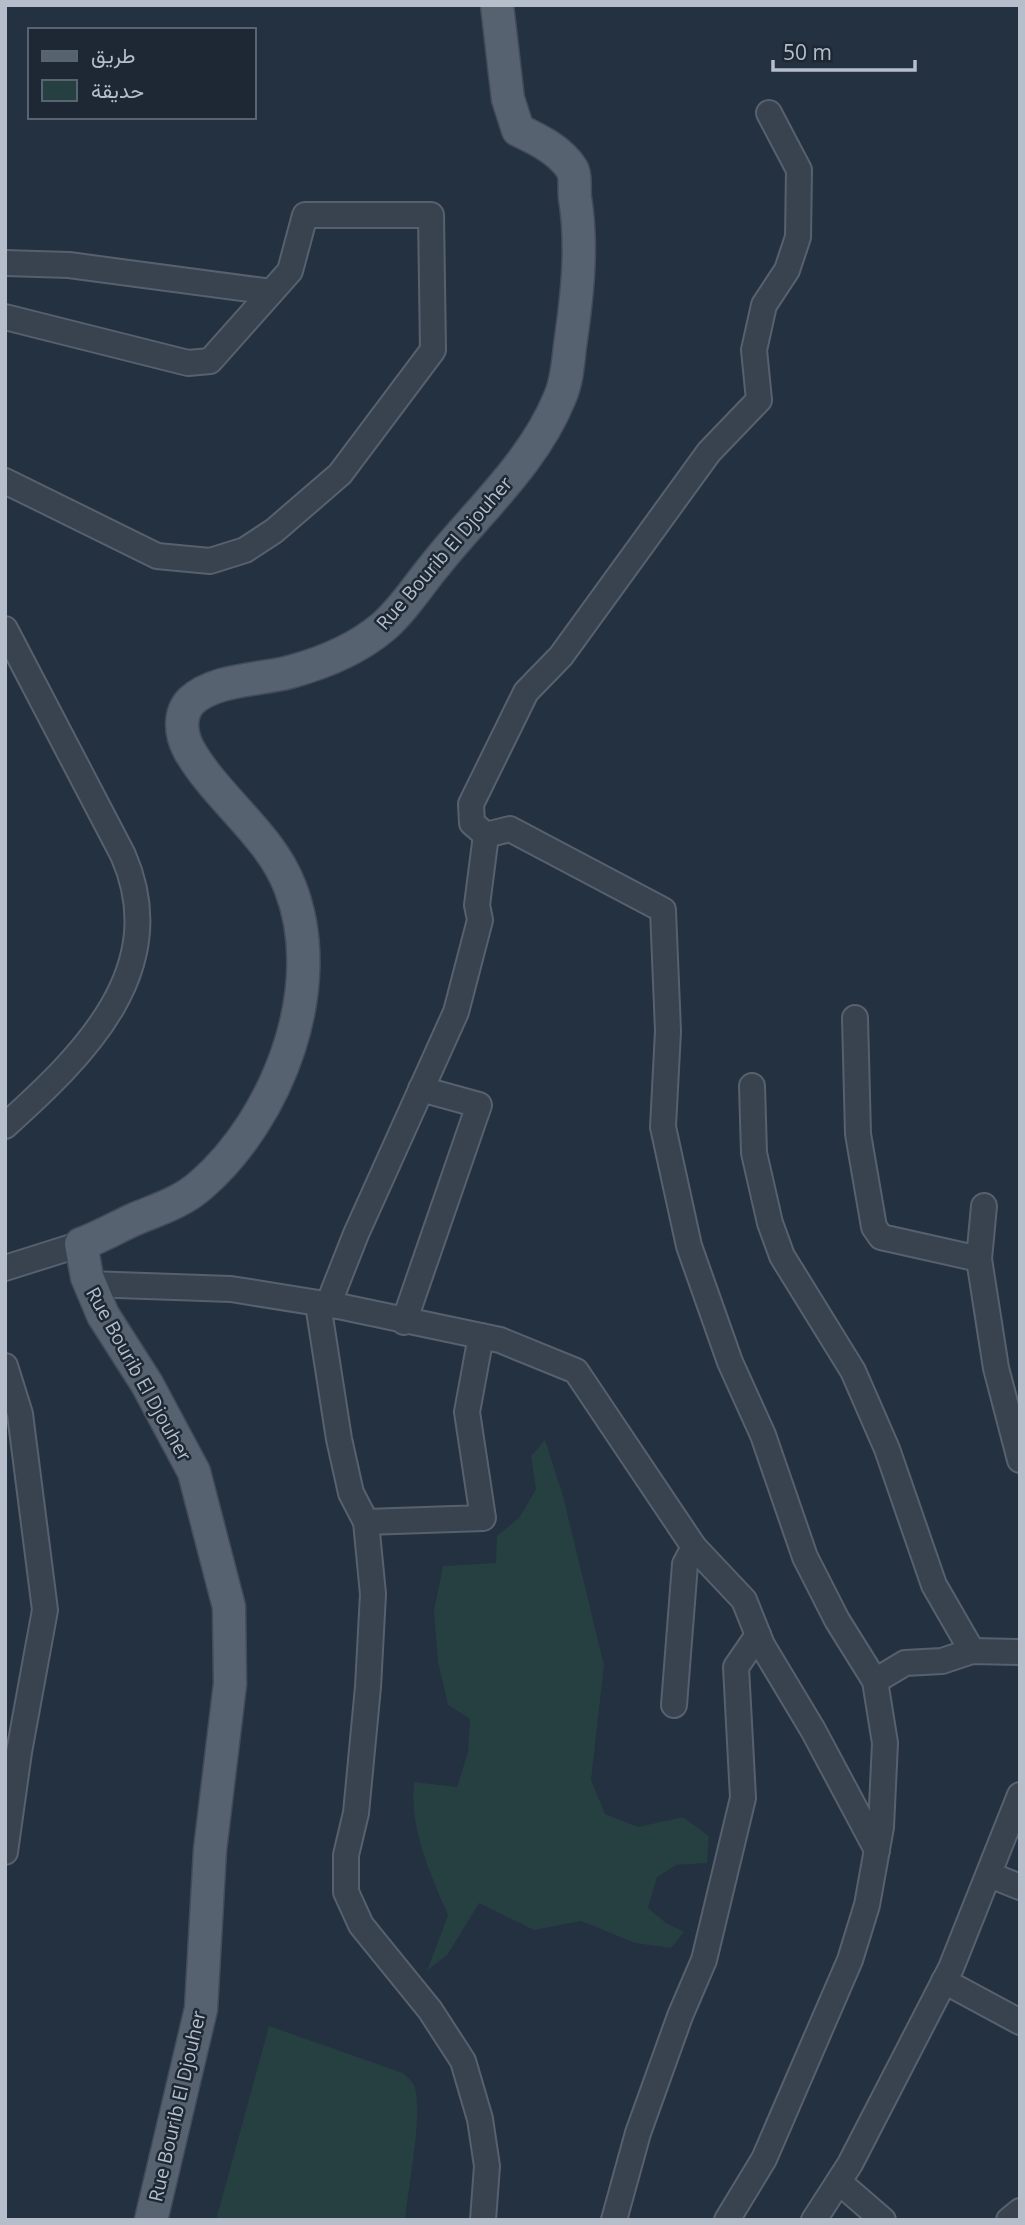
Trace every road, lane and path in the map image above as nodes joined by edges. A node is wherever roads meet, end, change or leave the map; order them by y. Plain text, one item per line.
1 (497, 5) edge
2 (769, 113) dead end
3 (5, 263) edge
4 (271, 292) junction
5 (5, 317) edge
6 (5, 481) edge
7 (5, 629) edge
8 (486, 835) junction
9 (855, 1018) dead end
10 (752, 1086) dead end
11 (421, 1089) junction
12 (5, 1126) edge
13 (984, 1206) dead end
14 (81, 1244) junction
15 (979, 1259) junction
16 (5, 1268) edge
17 (89, 1284) junction
18 (323, 1304) junction
19 (404, 1322) junction
20 (481, 1336) junction
21 (5, 1366) edge
22 (1020, 1460) edge
23 (366, 1522) junction
24 (694, 1547) junction
25 (758, 1635) junction
26 (972, 1651) junction
27 (1020, 1653) edge
28 (875, 1681) junction
29 (674, 1705) dead end
30 (1020, 1795) edge
31 (877, 1850) junction
32 (5, 1852) edge
33 (990, 1875) junction
34 (1020, 1887) edge
35 (944, 1981) junction
36 (1020, 2022) edge
37 (839, 2182) junction
38 (1020, 2211) edge
39 (151, 2220) edge
40 (483, 2220) edge
41 (614, 2220) edge
42 (727, 2220) edge
43 (814, 2220) edge
44 (883, 2220) edge
45 (1009, 2220) edge

1 - 14 main road, Rue Bourib El Djouher
2 - 8 street
3 - 4 street
4 - 5 street
4 - 6 street
7 - 12 street
8 - 11 street
8 - 28 street
9 - 15 street
10 - 26 street
11 - 18 street
11 - 19 street
13 - 15 street
14 - 16 street
14 - 17 main road, Rue Bourib El Djouher
15 - 22 street
17 - 18 street
17 - 39 main road, Rue Bourib El Djouher
18 - 19 street
18 - 23 street
19 - 20 street
20 - 23 street
20 - 24 street
21 - 32 street
23 - 40 street
24 - 25 street
24 - 29 street
25 - 31 street
25 - 41 street
26 - 27 street
26 - 28 street
28 - 31 street
30 - 33 street
31 - 42 street
33 - 34 street
33 - 35 street
35 - 36 street
35 - 37 street
37 - 43 street
37 - 44 street
38 - 45 street

